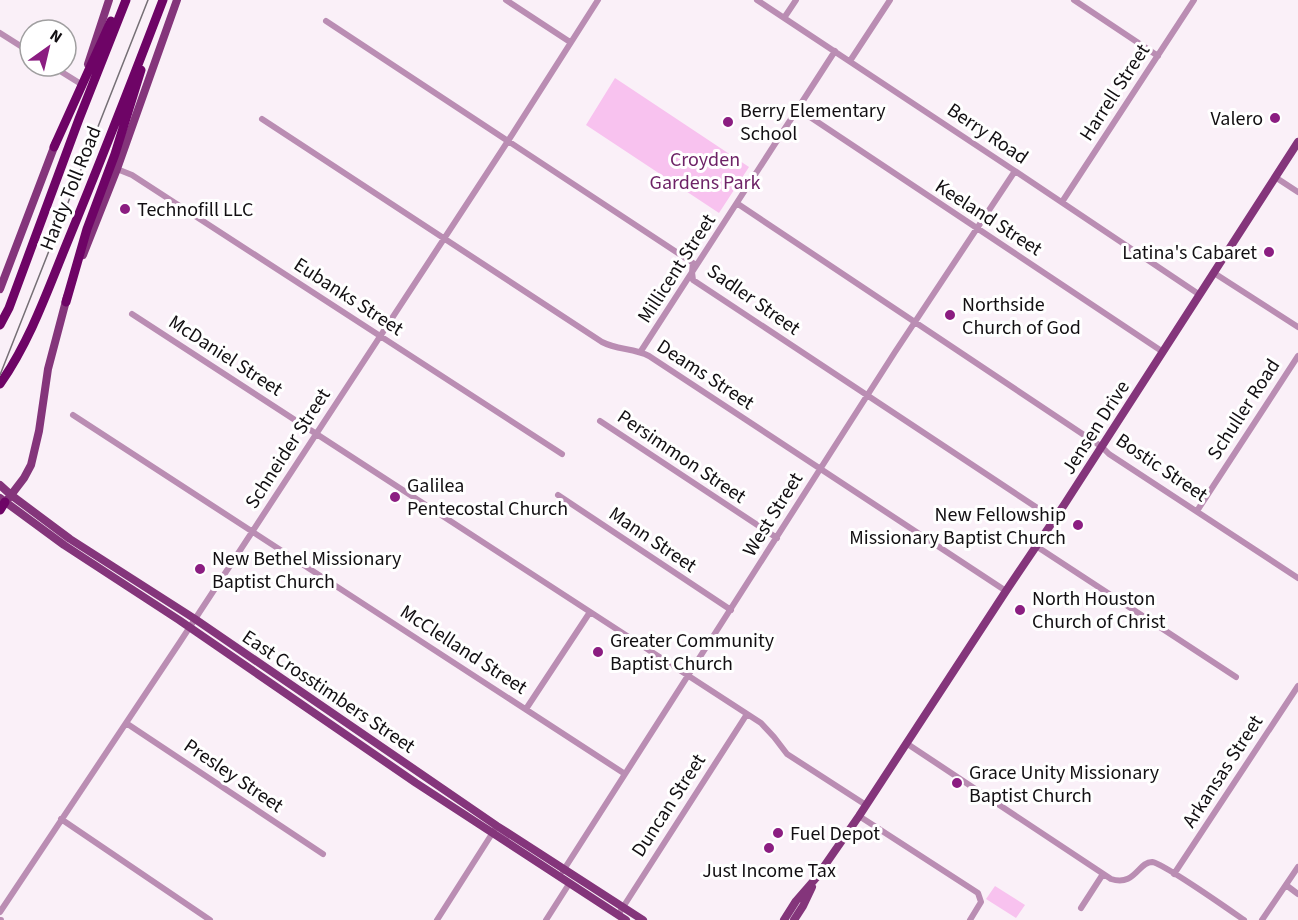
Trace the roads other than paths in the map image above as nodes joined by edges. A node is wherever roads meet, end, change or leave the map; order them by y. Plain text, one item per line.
1 (121, 0) edge
2 (126, 0) edge
3 (163, 0) edge
4 (177, 0) edge
5 (506, 0) edge
6 (598, 0) edge
7 (757, 0) edge
8 (796, 0) edge
9 (890, 0) edge
10 (1074, 0) edge
11 (1194, 0) edge
12 (107, 1) edge
13 (784, 18) junction
14 (326, 21) dead end
15 (153, 26) junction
16 (0, 33) edge
17 (570, 42) junction
18 (18, 44) edge
19 (835, 51) junction
20 (1158, 56) junction
21 (850, 61) junction
22 (71, 78) edge
23 (81, 84) junction
24 (798, 110) junction
25 (262, 119) dead end
26 (508, 141) junction
27 (1298, 142) edge
28 (54, 147) junction
29 (117, 169) junction
30 (1015, 171) junction
31 (1275, 177) junction
32 (1298, 192) edge
33 (1062, 202) junction
34 (738, 204) junction
35 (977, 229) junction
36 (444, 238) junction
37 (692, 272) junction
38 (1214, 273) junction
39 (0, 289) edge
40 (1200, 295) junction
41 (66, 302) junction
42 (132, 314) dead end
43 (914, 322) junction
44 (0, 326) edge
45 (1298, 327) edge
46 (380, 336) junction
47 (641, 351) junction
48 (1163, 352) junction
49 (1298, 356) edge
50 (0, 384) edge
51 (868, 395) junction
52 (73, 415) dead end
53 (600, 421) dead end
54 (316, 433) junction
55 (1102, 447) junction
56 (562, 454) dead end
57 (820, 468) junction
58 (0, 485) edge
59 (558, 495) dead end
60 (4, 501) edge
61 (1197, 511) junction
62 (1054, 519) junction
63 (252, 531) junction
64 (777, 538) junction
65 (1036, 546) junction
66 (109, 570) junction
67 (1298, 578) edge
68 (1006, 591) junction
69 (731, 610) junction
70 (590, 612) junction
71 (195, 619) junction
72 (189, 627) junction
73 (251, 658) junction
74 (245, 666) junction
75 (688, 676) junction
76 (1236, 677) dead end
77 (1298, 686) edge
78 (526, 709) junction
79 (747, 714) junction
80 (339, 718) junction
81 (126, 723) junction
82 (332, 726) junction
83 (906, 743) junction
84 (418, 772) junction
85 (625, 774) junction
86 (412, 780) junction
87 (866, 805) junction
88 (859, 816) junction
89 (61, 819) junction
90 (495, 830) junction
91 (323, 854) dead end
92 (1298, 867) edge
93 (564, 869) junction
94 (1103, 874) junction
95 (1174, 874) junction
96 (559, 877) junction
97 (569, 884) junction
98 (1286, 885) junction
99 (1298, 894) edge
100 (623, 907) junction
101 (1081, 908) dead end
102 (0, 912) edge
103 (618, 915) junction
104 (790, 918) edge
105 (210, 920) edge
106 (438, 920) edge
107 (546, 920) edge
108 (626, 920) edge
109 (643, 920) edge
110 (970, 920) edge
111 (1244, 920) edge
112 (1262, 920) edge

1 - 28 highway
2 - 44 highway, Hardy Toll Road
3 - 15 highway, Hardy Toll Road
4 - 29 main road
5 - 17 street
6 - 17 street, Schneider Street
7 - 13 street, Berry Road
8 - 13 street
9 - 21 street
10 - 20 street
11 - 20 street, Harrell Street
12 - 23 main road
13 - 19 street, Berry Road
14 - 26 street, Sadler Street
15 - 41 highway
15 - 50 highway, Hardy Toll Road
16 - 18 street
17 - 26 street, Schneider Street
19 - 21 street, Berry Road
19 - 24 street, Millicent Street
20 - 33 street, Harrell Street
21 - 30 street, Berry Road
22 - 23 street
23 - 28 main road
24 - 34 street, Millicent Street
24 - 35 street, Keeland Street
25 - 36 street, Deams Street
26 - 36 street, Schneider Street
26 - 37 street, Sadler Street
27 - 31 main road, Jensen Drive
28 - 39 main road
29 - 41 main road
29 - 46 street, Eubanks Street
30 - 33 street, Berry Road
30 - 35 street, West Street
31 - 32 street
31 - 38 main road, Jensen Drive
33 - 40 street, Berry Road
34 - 37 street, Millicent Street
34 - 43 street, Bostic Street
35 - 43 street, West Street
35 - 48 street, Keeland Street
36 - 46 street, Schneider Street
36 - 47 street, Deams Street
37 - 47 street, Millicent Street
37 - 51 street, Sadler Street
38 - 40 main road, Jensen Drive
38 - 45 street
40 - 48 main road, Jensen Drive
41 - 60 main road
42 - 54 street, McDaniel Street
43 - 51 street, West Street
43 - 55 street, Bostic Street
46 - 54 street, Schneider Street
46 - 56 street, Eubanks Street
47 - 57 street, Deams Street
48 - 55 main road, Jensen Drive
49 - 61 street, Schuller Road
51 - 57 street, West Street
51 - 62 street, Sadler Street
52 - 63 street, McClelland Street
53 - 64 street, Persimmon Street
54 - 63 street, Schneider Street
54 - 70 street, McDaniel Street
55 - 61 street, Bostic Street
55 - 62 main road, Jensen Drive
57 - 64 street, West Street
57 - 68 street, Deams Street
58 - 60 main road, East Crosstimbers Street
59 - 69 street, Mann Street
60 - 66 main road, East Crosstimbers Street
61 - 67 street, Bostic Street
62 - 65 main road, Jensen Drive
63 - 71 street, Schneider Street
63 - 78 street, McClelland Street
64 - 69 street, West Street
65 - 68 main road, Jensen Drive
65 - 76 street
66 - 71 main road, East Crosstimbers Street
66 - 72 main road, East Crosstimbers Street
68 - 83 main road, Jensen Drive
69 - 75 street, West Street
70 - 75 street, McDaniel Street
70 - 78 street
71 - 72 street, Schneider Street
71 - 73 main road, East Crosstimbers Street
72 - 74 main road, East Crosstimbers Street
72 - 81 street, Schneider Street
73 - 74 main road
73 - 80 main road, East Crosstimbers Street
74 - 82 main road, East Crosstimbers Street
75 - 79 street, McDaniel Street
75 - 85 street, West Street
77 - 95 street, Arkansas Street
78 - 85 street, McClelland Street
79 - 87 street, McDaniel Street
79 - 100 street, Duncan Street
80 - 82 main road
80 - 84 main road, East Crosstimbers Street
81 - 89 street, Schneider Street
81 - 91 street, Presley Street
82 - 86 main road, East Crosstimbers Street
83 - 87 main road, Jensen Drive
83 - 94 street
84 - 86 main road
84 - 90 main road, East Crosstimbers Street
85 - 93 street, West Street
86 - 90 main road, East Crosstimbers Street
87 - 88 main road, Jensen Drive
88 - 104 main road, Jensen Drive
88 - 110 street
89 - 102 street, Schneider Street
89 - 105 street
90 - 93 main road, East Crosstimbers Street
90 - 96 main road, East Crosstimbers Street
90 - 106 street
92 - 98 street
93 - 96 street, West Street
93 - 100 main road, East Crosstimbers Street
94 - 95 street
94 - 101 street
95 - 111 street
96 - 97 main road, East Crosstimbers Street
97 - 103 main road, East Crosstimbers Street
97 - 107 street
98 - 99 street
98 - 112 street
100 - 103 street, Duncan Street
100 - 109 main road, East Crosstimbers Street
103 - 108 main road, East Crosstimbers Street

